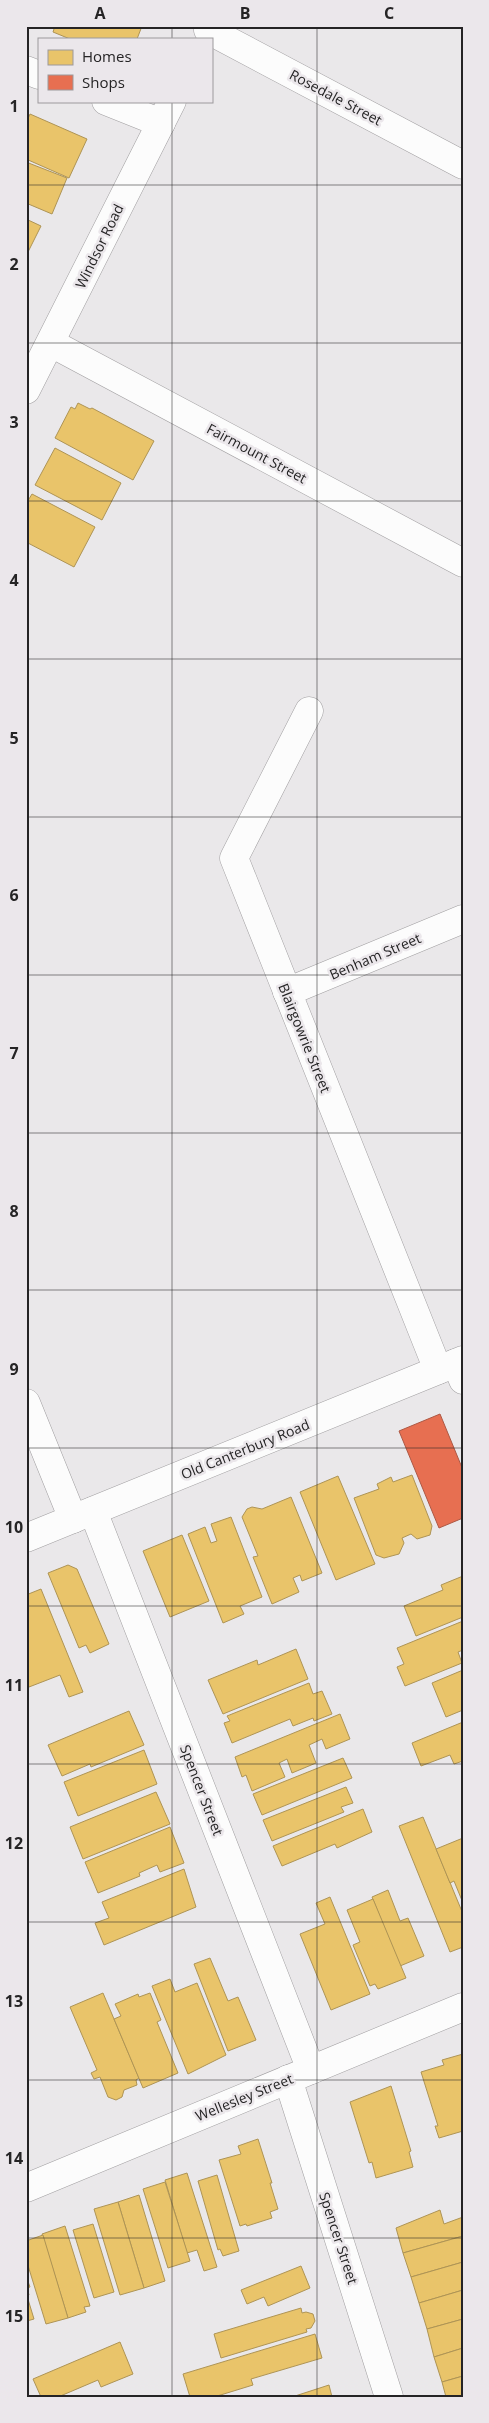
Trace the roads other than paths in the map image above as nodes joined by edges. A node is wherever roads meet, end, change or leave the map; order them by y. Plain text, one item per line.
1 (208, 32) edge
2 (26, 70) edge
3 (38, 75) edge
4 (112, 102) edge
5 (167, 112) edge
6 (463, 165) edge
7 (51, 343) junction
8 (26, 390) edge
9 (463, 563) edge
10 (309, 712) dead end
11 (463, 919) edge
12 (287, 992) junction
13 (455, 1368) edge
14 (26, 1403) edge
15 (83, 1515) junction
16 (26, 1538) edge
17 (463, 2007) edge
18 (300, 2074) junction
19 (26, 2188) edge
20 (389, 2397) edge

1 - 6 street, Rosedale Street
2 - 3 street
4 - 5 street
5 - 7 street, Windsor Road
7 - 8 street, Windsor Road
7 - 9 street, Fairmount Street
10 - 12 street, Blairgowrie Street
11 - 12 street, Benham Street
12 - 13 street, Blairgowrie Street
13 - 15 street, Old Canterbury Road
14 - 15 street
15 - 16 street, Old Canterbury Road
15 - 18 street, Spencer Street
17 - 18 street, Wellesley Street
18 - 19 street, Wellesley Street
18 - 20 street, Spencer Street

